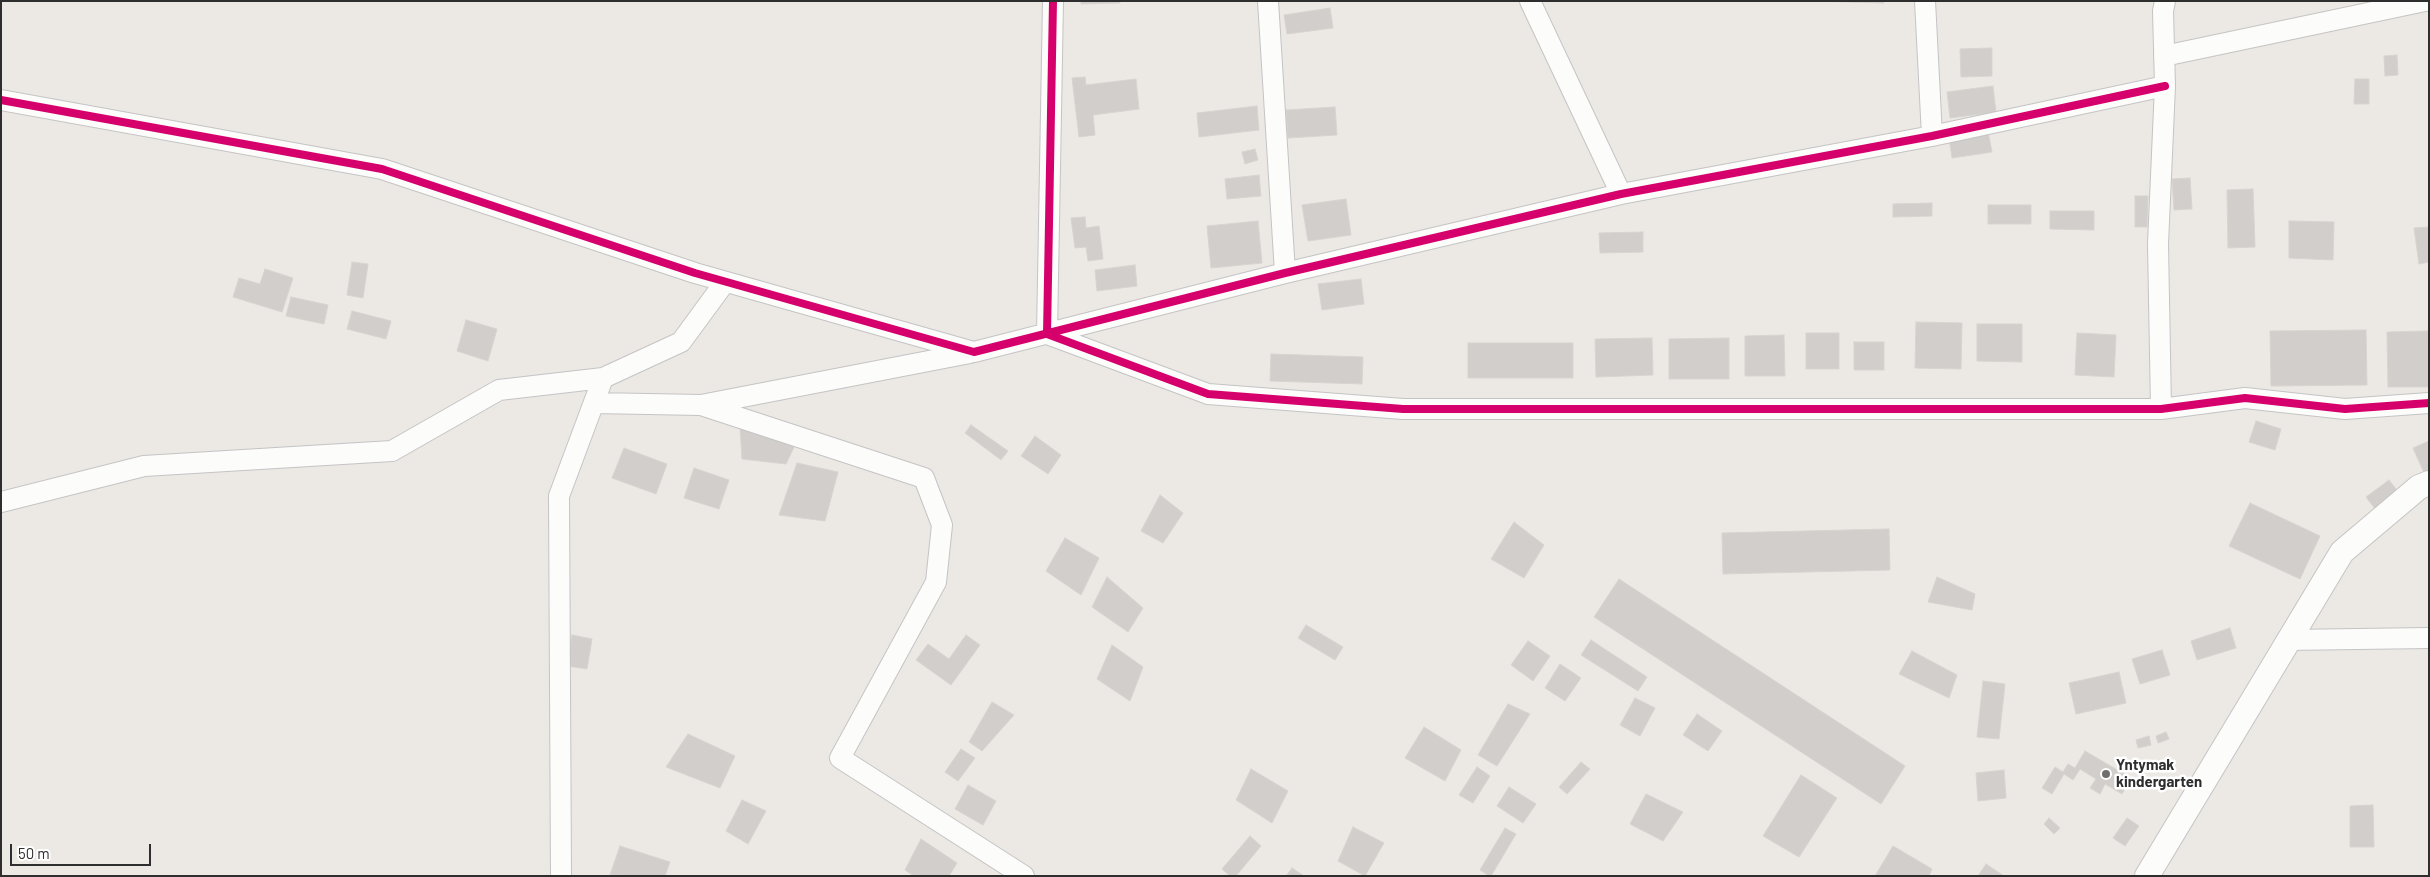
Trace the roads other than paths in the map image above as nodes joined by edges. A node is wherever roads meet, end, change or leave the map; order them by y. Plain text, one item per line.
1 (1053, 1) edge
2 (1268, 1) edge
3 (1530, 1) edge
4 (1925, 1) edge
5 (2165, 1) edge
6 (2426, 1) edge
7 (2371, 6) edge
8 (2164, 56) junction
9 (2165, 86) junction
10 (1, 100) edge
11 (1932, 136) junction
12 (1621, 194) junction
13 (1285, 273) junction
14 (725, 282) junction
15 (1047, 334) junction
16 (974, 352) junction
17 (603, 378) junction
18 (594, 403) junction
19 (2429, 404) edge
20 (701, 405) junction
21 (2161, 409) junction
22 (2429, 483) edge
23 (1, 502) edge
24 (2429, 638) edge
25 (2287, 640) junction
26 (562, 876) edge
27 (1024, 876) edge
28 (2147, 876) edge

1 - 15 street
2 - 13 street
3 - 12 street
4 - 11 street
5 - 8 street
6 - 7 street
7 - 8 street
8 - 9 street
9 - 11 street
9 - 21 street
10 - 14 street
11 - 12 street
12 - 13 street
13 - 15 street
14 - 16 street
14 - 17 street
15 - 16 street
15 - 21 street
16 - 20 street
17 - 18 street
17 - 23 street
18 - 20 street
18 - 26 street
19 - 21 street
20 - 27 street
22 - 25 street
24 - 25 street
25 - 28 street

